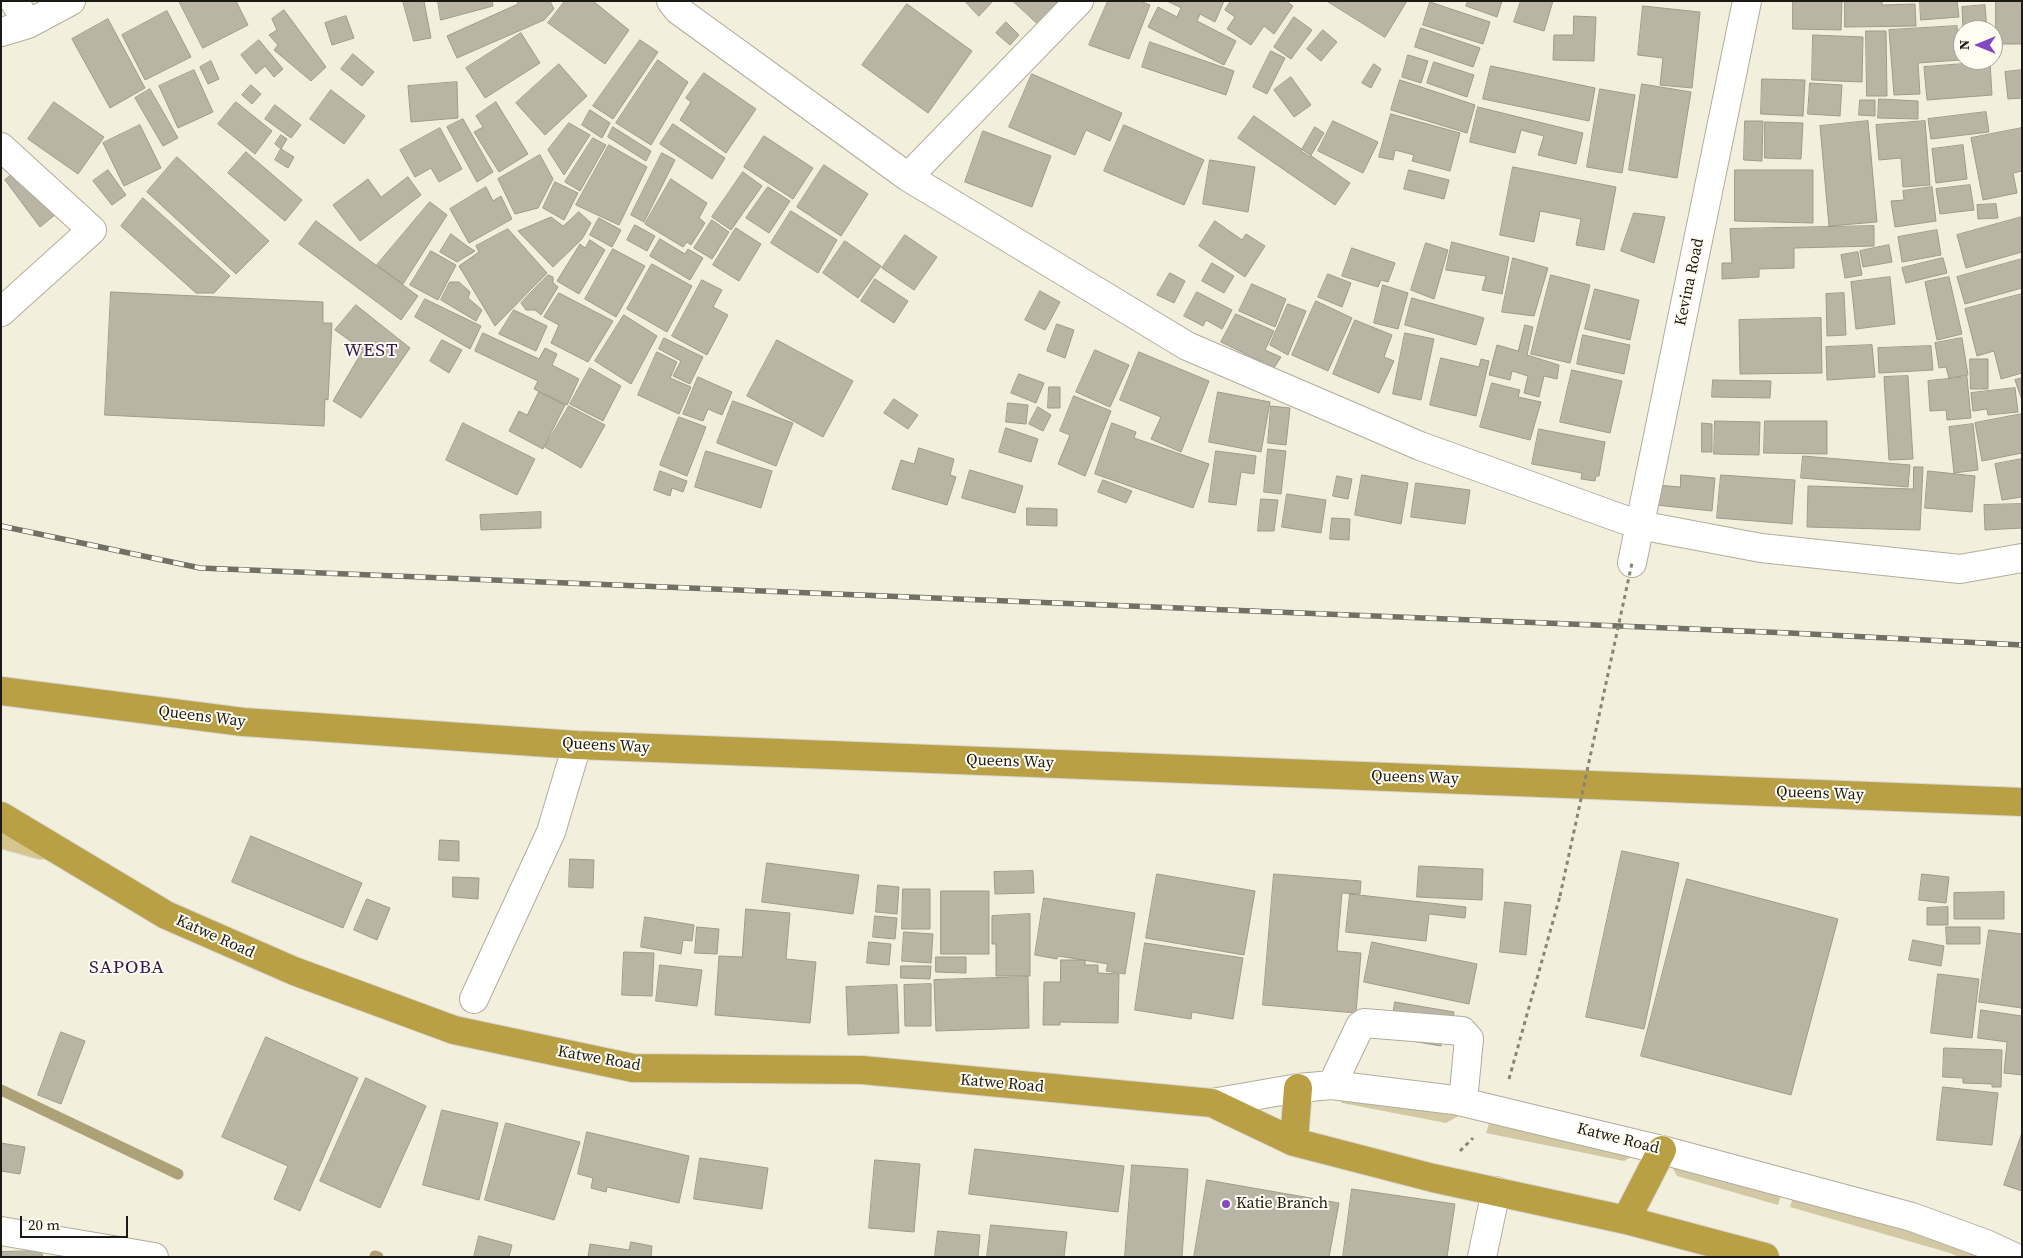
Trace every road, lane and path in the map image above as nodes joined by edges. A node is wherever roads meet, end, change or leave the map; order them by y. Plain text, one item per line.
1 (71, 1) edge
2 (670, 1) edge
3 (1079, 1) edge
4 (1746, 2) edge
5 (21, 13) edge
6 (1, 32) edge
7 (1, 147) edge
8 (908, 177) junction
9 (1, 312) edge
10 (1640, 526) junction
11 (2022, 558) edge
12 (1632, 563) joint
13 (1, 690) edge
14 (577, 745) junction
15 (2022, 802) edge
16 (1, 816) edge
17 (1, 834) edge
18 (57, 850) junction
19 (474, 999) dead end
20 (1332, 1085) junction
21 (1298, 1088) junction
22 (1463, 1101) junction
23 (1212, 1103) junction
24 (1500, 1111) junction
25 (1294, 1142) junction
26 (1662, 1150) junction
27 (1433, 1178) junction
28 (1496, 1191) junction
29 (1626, 1220) junction
30 (1, 1231) edge
31 (154, 1257) edge
32 (1482, 1257) edge
33 (1766, 1257) edge
34 (2014, 1257) edge

1 - 5 street
2 - 8 street
3 - 8 street
4 - 10 street, Kevina Road
5 - 6 street
7 - 9 street
8 - 10 street
10 - 11 street
10 - 12 street, Kevina Road
12 - 24 path, bridge
13 - 14 highway, Queens Way
14 - 15 highway, Queens Way
14 - 19 street
16 - 18 highway, Katwe Road
17 - 18 main road
18 - 23 highway, Katwe Road
20 - 21 street, Katwe Road
20 - 22 street, Katwe Road
20 - 22 street
21 - 23 street, Katwe Road
21 - 25 highway
22 - 24 street, Katwe Road
23 - 25 highway, Katwe Road
24 - 26 street, Katwe Road
24 - 27 path
25 - 27 highway, Katwe Road
26 - 29 highway
26 - 34 street, Katwe Road
27 - 28 highway, Katwe Road
28 - 29 highway, Katwe Road
28 - 32 street
29 - 33 highway, Katwe Road
30 - 31 street

